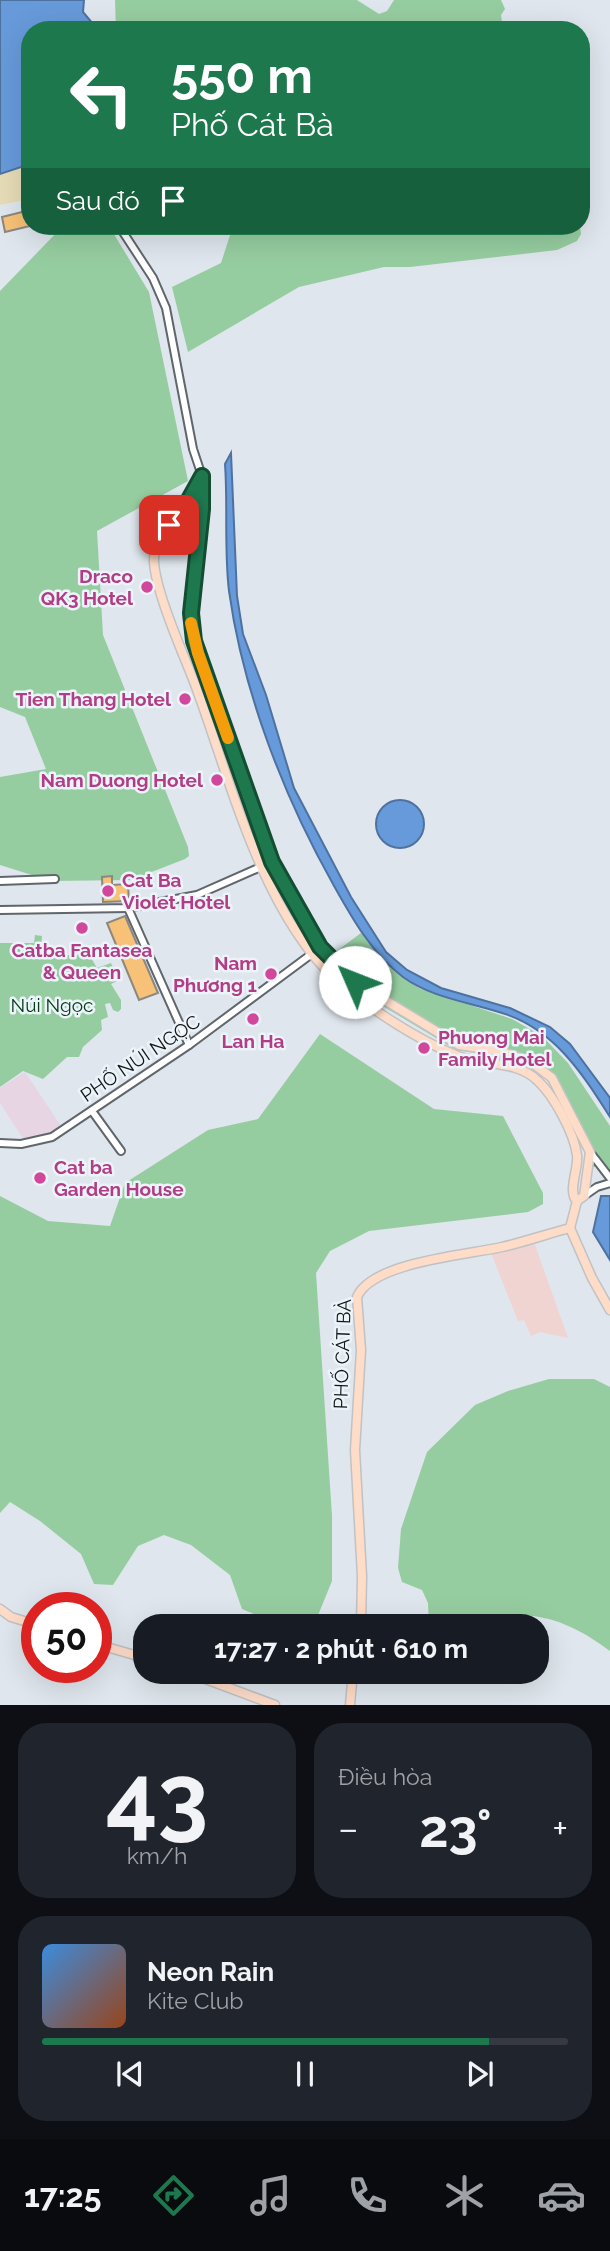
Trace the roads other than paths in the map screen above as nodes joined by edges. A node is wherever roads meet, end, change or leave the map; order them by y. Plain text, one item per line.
1 (125, 235) edge
2 (202, 476) junction
3 (226, 732) junction
4 (214, 736) junction
5 (272, 862) junction
6 (261, 867) junction
7 (55, 879) dead end
8 (0, 881) edge
9 (128, 908) junction
10 (0, 910) edge
11 (320, 947) junction
12 (311, 954) junction
13 (426, 1027) junction
14 (419, 1036) junction
15 (188, 1045) junction
16 (541, 1069) junction
17 (534, 1077) junction
18 (92, 1111) junction
19 (0, 1143) edge
20 (121, 1151) dead end
21 (590, 1152) junction
22 (577, 1156) junction
23 (610, 1181) edge
24 (580, 1198) junction
25 (570, 1228) junction
26 (610, 1310) edge
27 (0, 1609) edge
28 (361, 1614) edge
29 (21, 1620) edge
30 (112, 1649) edge
31 (133, 1655) edge
32 (219, 1684) edge
33 (352, 1684) edge
34 (275, 1705) edge
35 (350, 1705) edge

1 - 2 street
2 - 3 main road
2 - 4 main road
3 - 4 main road
3 - 5 main road
4 - 6 main road
5 - 6 street
5 - 11 main road
6 - 9 street
6 - 12 main road
7 - 8 street
9 - 10 street
9 - 15 street
11 - 12 street, PHỐ NÚI NGỌC
11 - 13 main road
12 - 14 main road
12 - 15 street, PHỐ NÚI NGỌC
13 - 14 main road
13 - 16 main road
14 - 17 main road
15 - 18 street, PHỐ NÚI NGỌC
16 - 17 main road
16 - 21 main road
17 - 22 main road
18 - 19 street, PHỐ NÚI NGỌC
18 - 20 street
21 - 22 main road
21 - 23 street
21 - 24 main road
22 - 24 main road
23 - 24 street
24 - 25 main road
25 - 26 main road
25 - 28 main road, PHỐ CÁT BÀ
27 - 29 main road
30 - 31 main road
32 - 34 main road
33 - 35 main road

